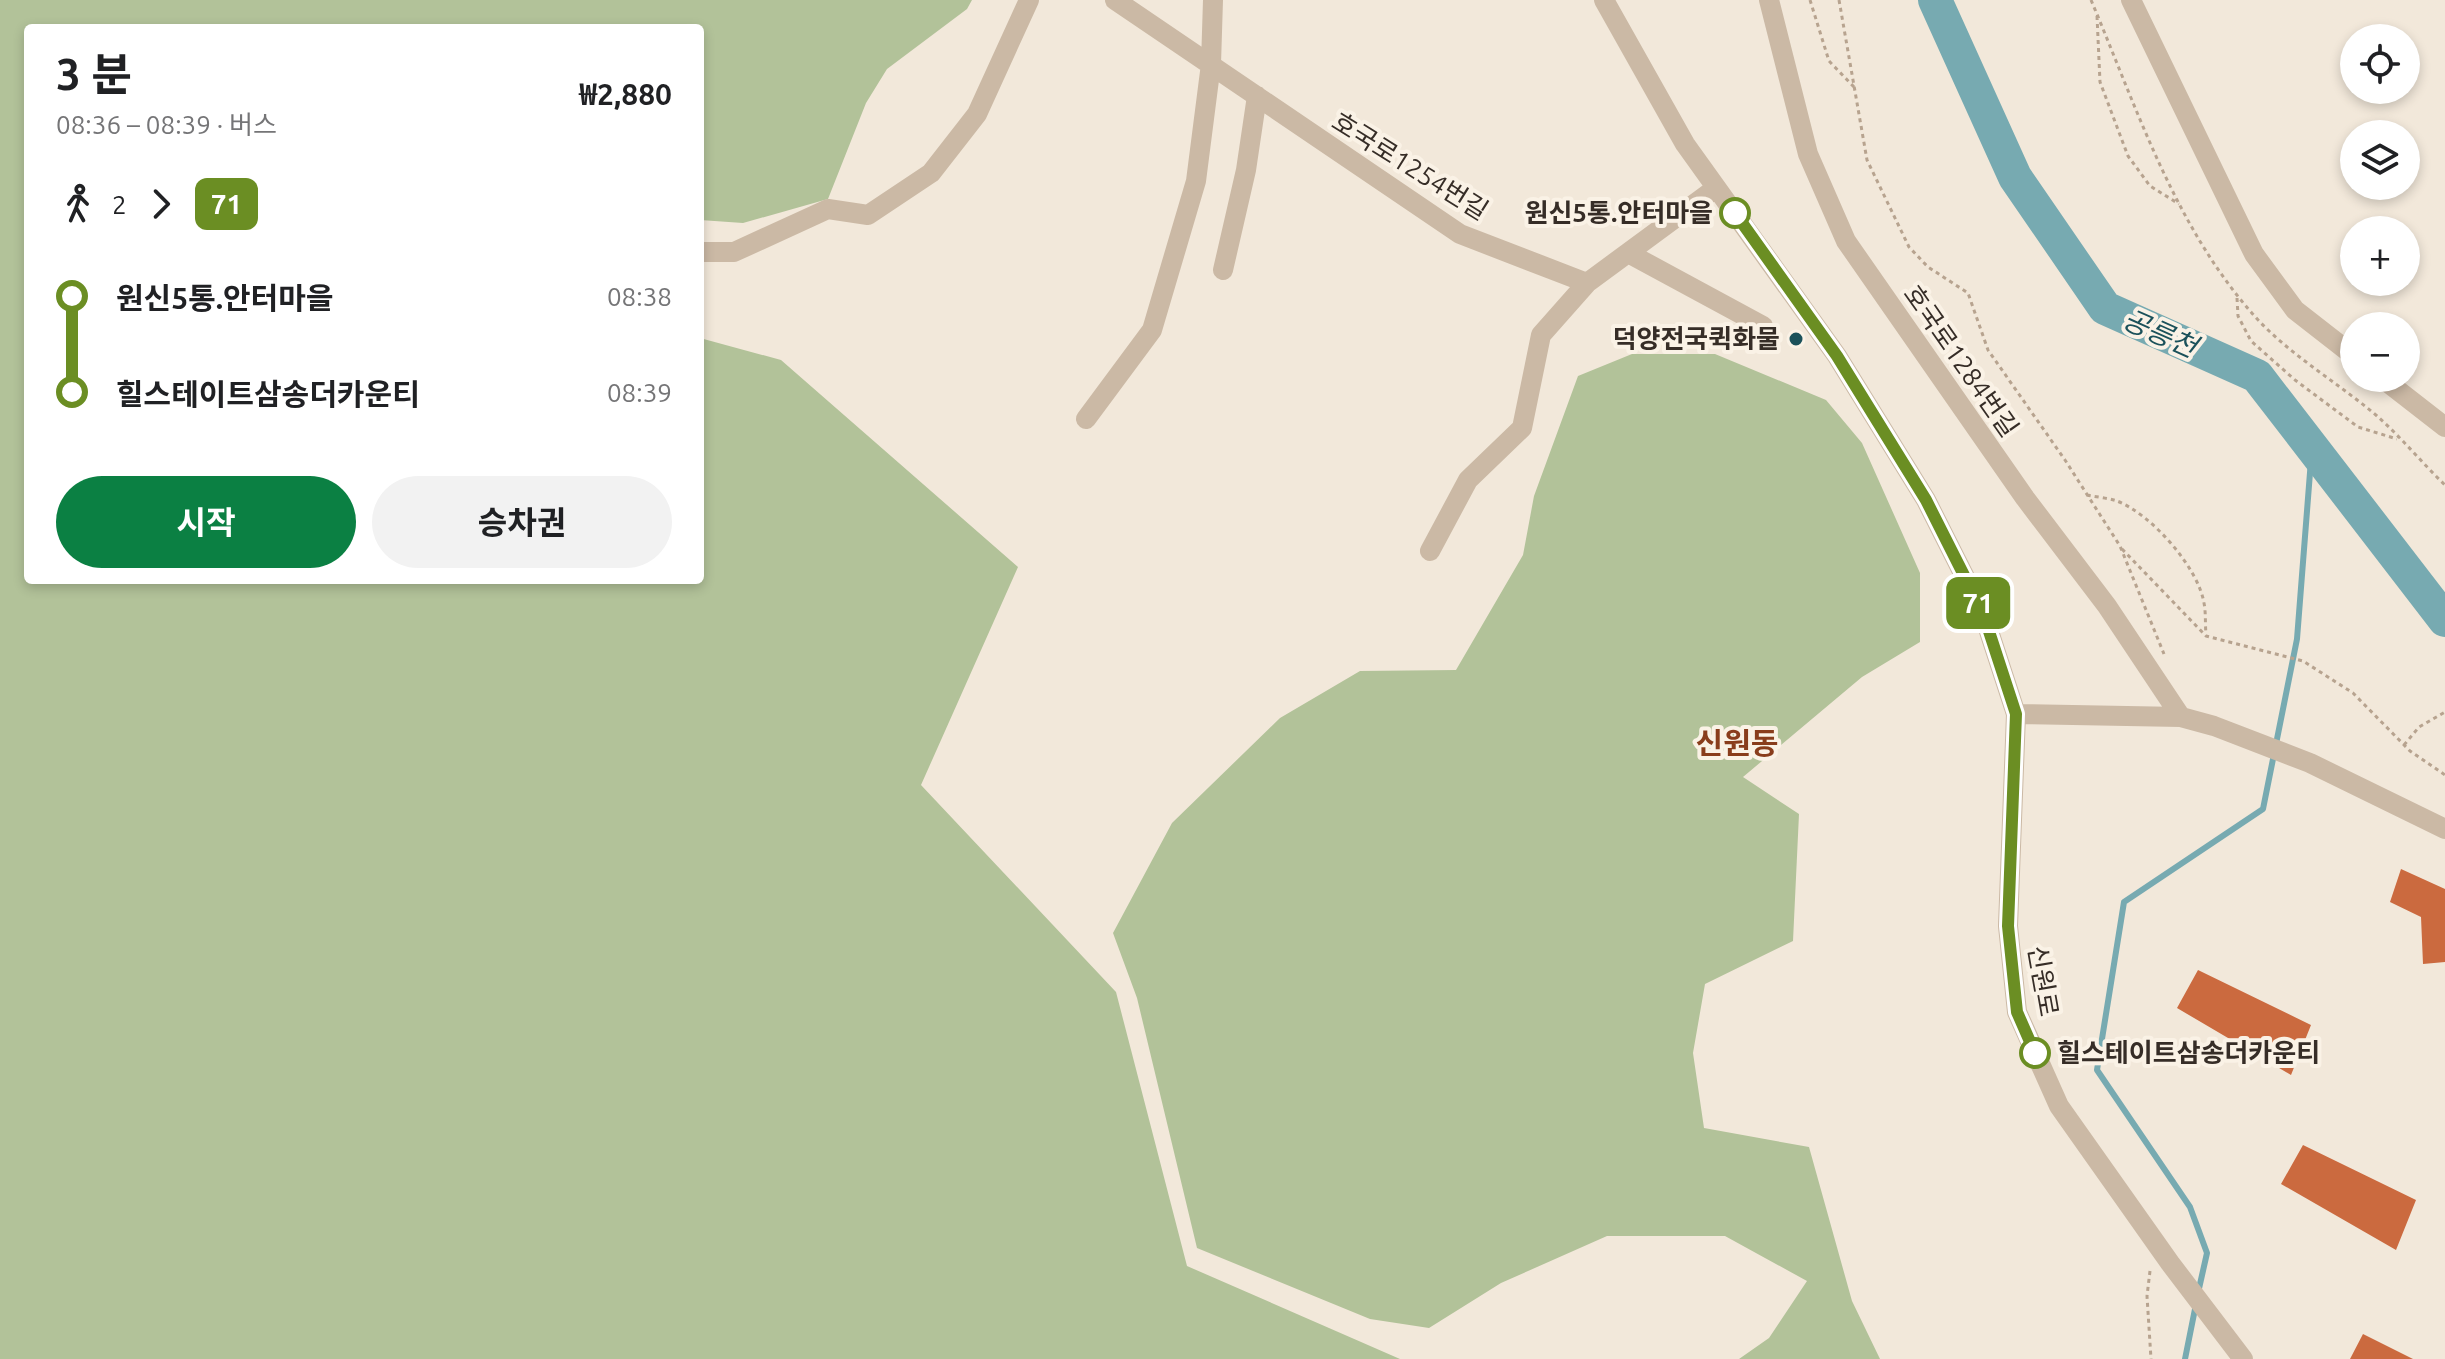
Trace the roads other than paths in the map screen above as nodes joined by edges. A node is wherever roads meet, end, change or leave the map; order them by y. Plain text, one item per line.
1 (1029, 0) edge
2 (1115, 0) edge
3 (1213, 0) edge
4 (1604, 0) edge
5 (1769, 0) edge
6 (2131, 0) edge
7 (1211, 64) junction
8 (1257, 96) junction
9 (1716, 188) junction
10 (704, 252) edge
11 (1628, 253) junction
12 (1223, 270) dead end
13 (1587, 283) junction
14 (1763, 326) dead end
15 (2340, 345) edge
16 (2400, 392) edge
17 (1086, 419) dead end
18 (2445, 427) edge
19 (1430, 551) dead end
20 (2016, 714) junction
21 (2181, 717) junction
22 (2445, 829) edge
23 (2243, 1359) edge

1 - 10 street
2 - 7 street, 호국로1254번길
3 - 7 street
4 - 9 street
5 - 21 street, 호국로1284번길
6 - 15 street
7 - 8 street, 호국로1254번길
7 - 17 street
8 - 12 street
8 - 13 street, 호국로1254번길
9 - 11 street
9 - 20 street
11 - 13 street
11 - 14 street
13 - 19 street
16 - 18 street
20 - 21 street
20 - 23 street, 신원로
21 - 22 street

